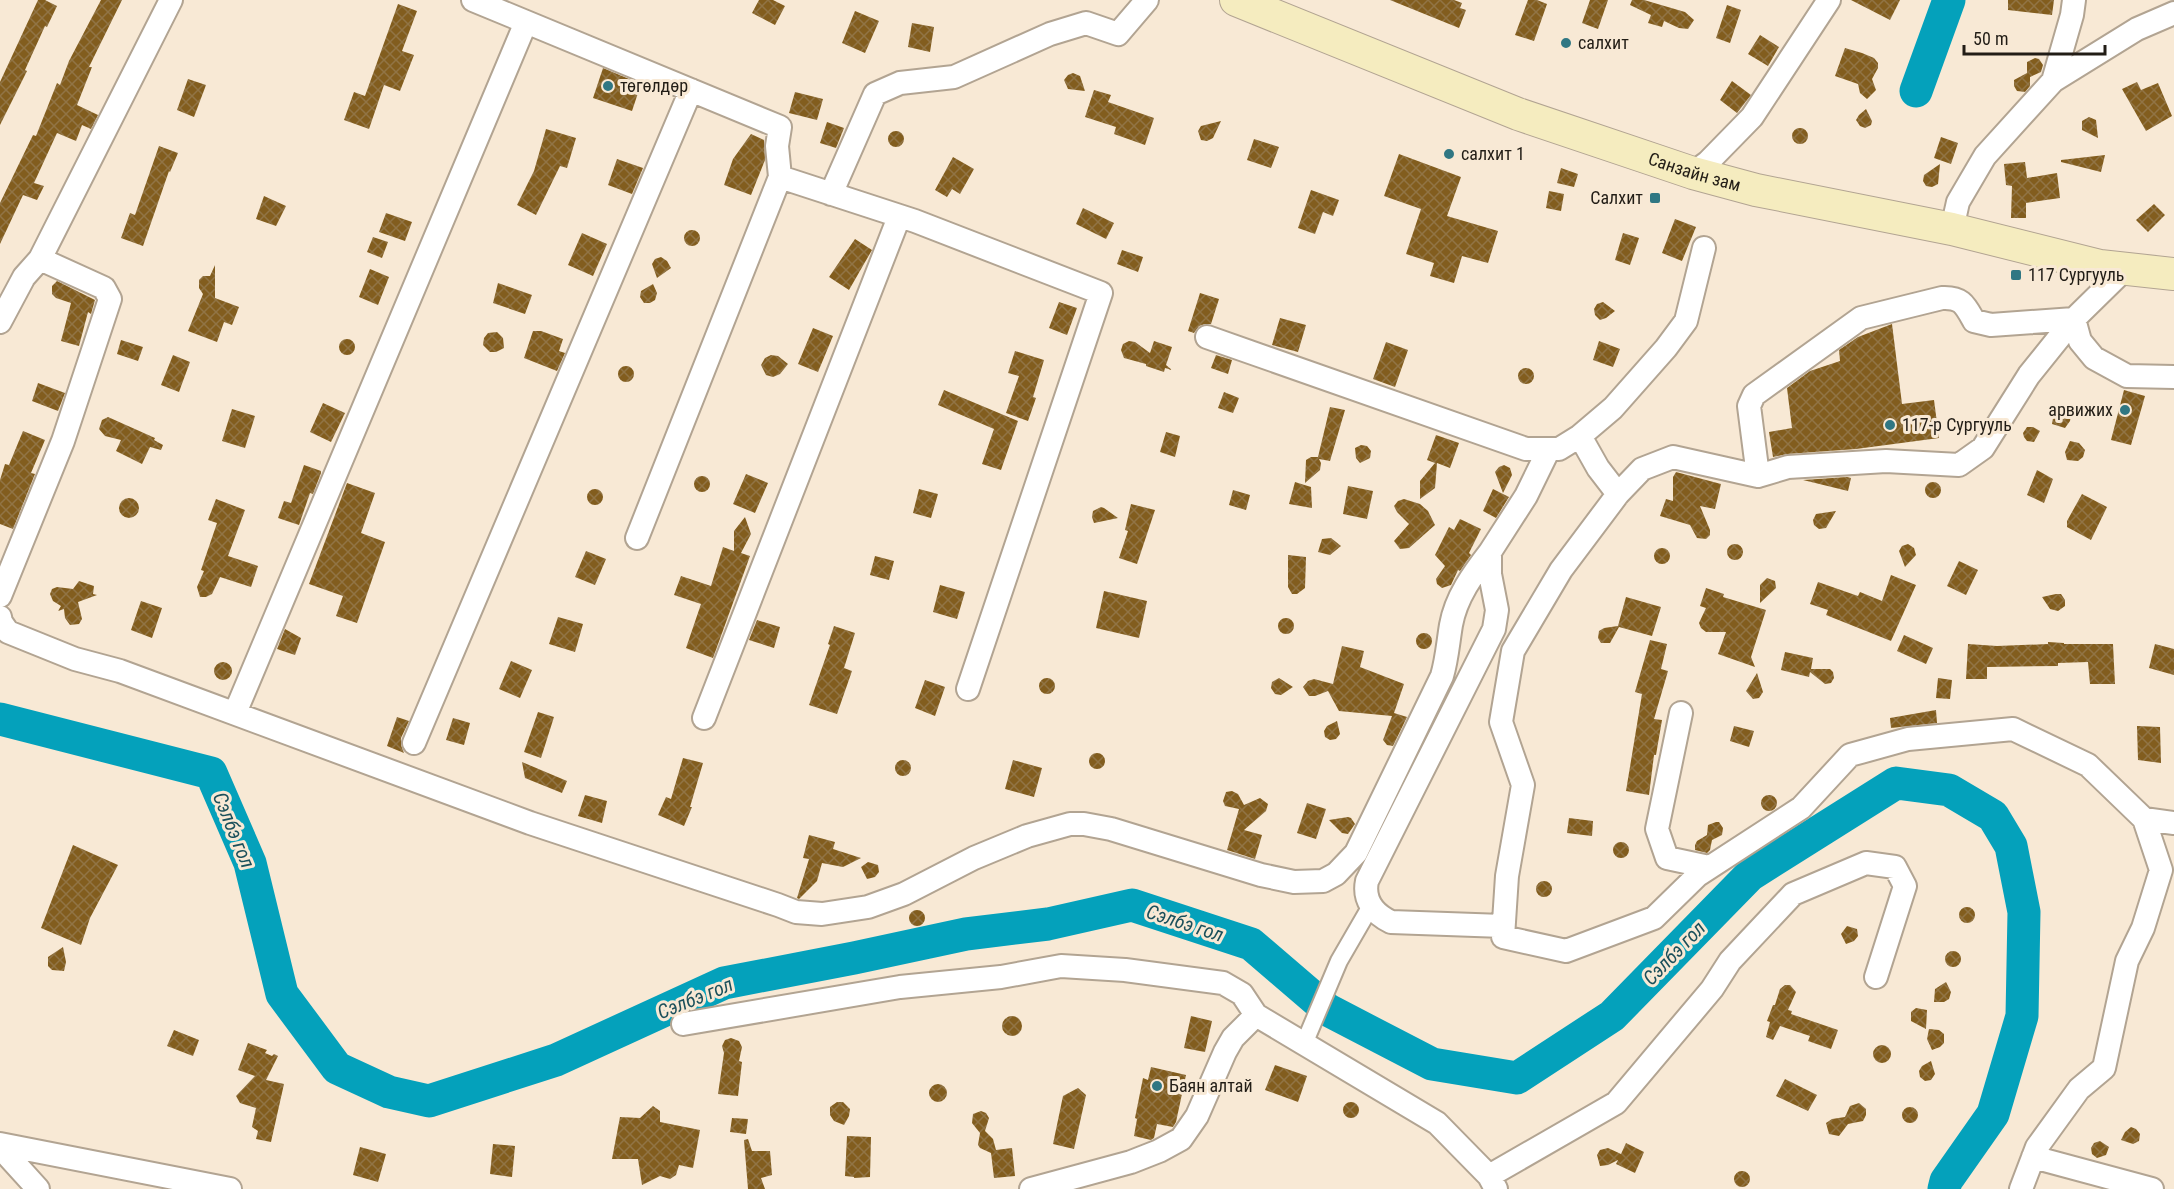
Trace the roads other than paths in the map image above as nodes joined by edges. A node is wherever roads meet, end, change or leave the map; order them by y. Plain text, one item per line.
1 (171, 0) edge
2 (473, 0) edge
3 (1147, 0) edge
4 (1236, 0) edge
5 (1829, 0) edge
6 (2074, 0) edge
7 (1275, 6) edge
8 (2174, 13) edge
9 (526, 22) junction
10 (2053, 81) junction
11 (691, 90) junction
12 (1694, 173) junction
13 (780, 177) junction
14 (831, 194) junction
15 (899, 217) junction
16 (1952, 229) junction
17 (1704, 248) dead end
18 (40, 259) junction
19 (2125, 269) junction
20 (2174, 274) edge
21 (2074, 320) junction
22 (0, 322) edge
23 (1207, 337) dead end
24 (2174, 377) edge
25 (1580, 436) junction
26 (1549, 449) junction
27 (1758, 476) junction
28 (1618, 494) junction
29 (637, 538) dead end
30 (1490, 552) junction
31 (0, 596) edge
32 (0, 617) edge
33 (968, 689) dead end
34 (235, 713) junction
35 (1681, 713) dead end
36 (704, 718) dead end
37 (414, 743) dead end
38 (2144, 819) junction
39 (2174, 823) edge
40 (1709, 867) junction
41 (2167, 873) edge
42 (1372, 904) junction
43 (1503, 926) junction
44 (1876, 977) dead end
45 (1256, 1015) junction
46 (683, 1024) dead end
47 (1304, 1044) junction
48 (0, 1145) edge
49 (2033, 1157) junction
50 (1493, 1182) edge
51 (38, 1189) edge
52 (230, 1189) edge
53 (1031, 1189) edge
54 (2020, 1189) edge
55 (2152, 1189) edge

1 - 18 street
2 - 9 street
3 - 14 street
4 - 7 main road, Санзайн зам
5 - 12 street
6 - 10 street
7 - 12 main road, Санзайн зам
8 - 10 street
9 - 11 street
9 - 34 street
10 - 16 street
11 - 13 street
11 - 37 street
12 - 16 main road, Санзайн зам
13 - 14 street
13 - 29 street
14 - 15 street
15 - 33 street
15 - 36 street
16 - 19 main road, Санзайн зам
17 - 25 street
18 - 22 street
18 - 31 street
19 - 20 main road, Санзайн зам
19 - 21 street
21 - 24 street
21 - 27 street
21 - 27 street
23 - 26 street
25 - 26 street
25 - 28 street
26 - 30 street
27 - 28 street
28 - 43 street
30 - 34 street
30 - 42 street
32 - 34 street
35 - 40 street
38 - 39 street
38 - 40 street
38 - 41 street
40 - 43 street
41 - 49 street
42 - 43 street
42 - 47 street
44 - 50 street
45 - 46 street
45 - 47 street
45 - 53 street
47 - 50 street
48 - 51 street
48 - 52 street
49 - 54 street
49 - 55 street

